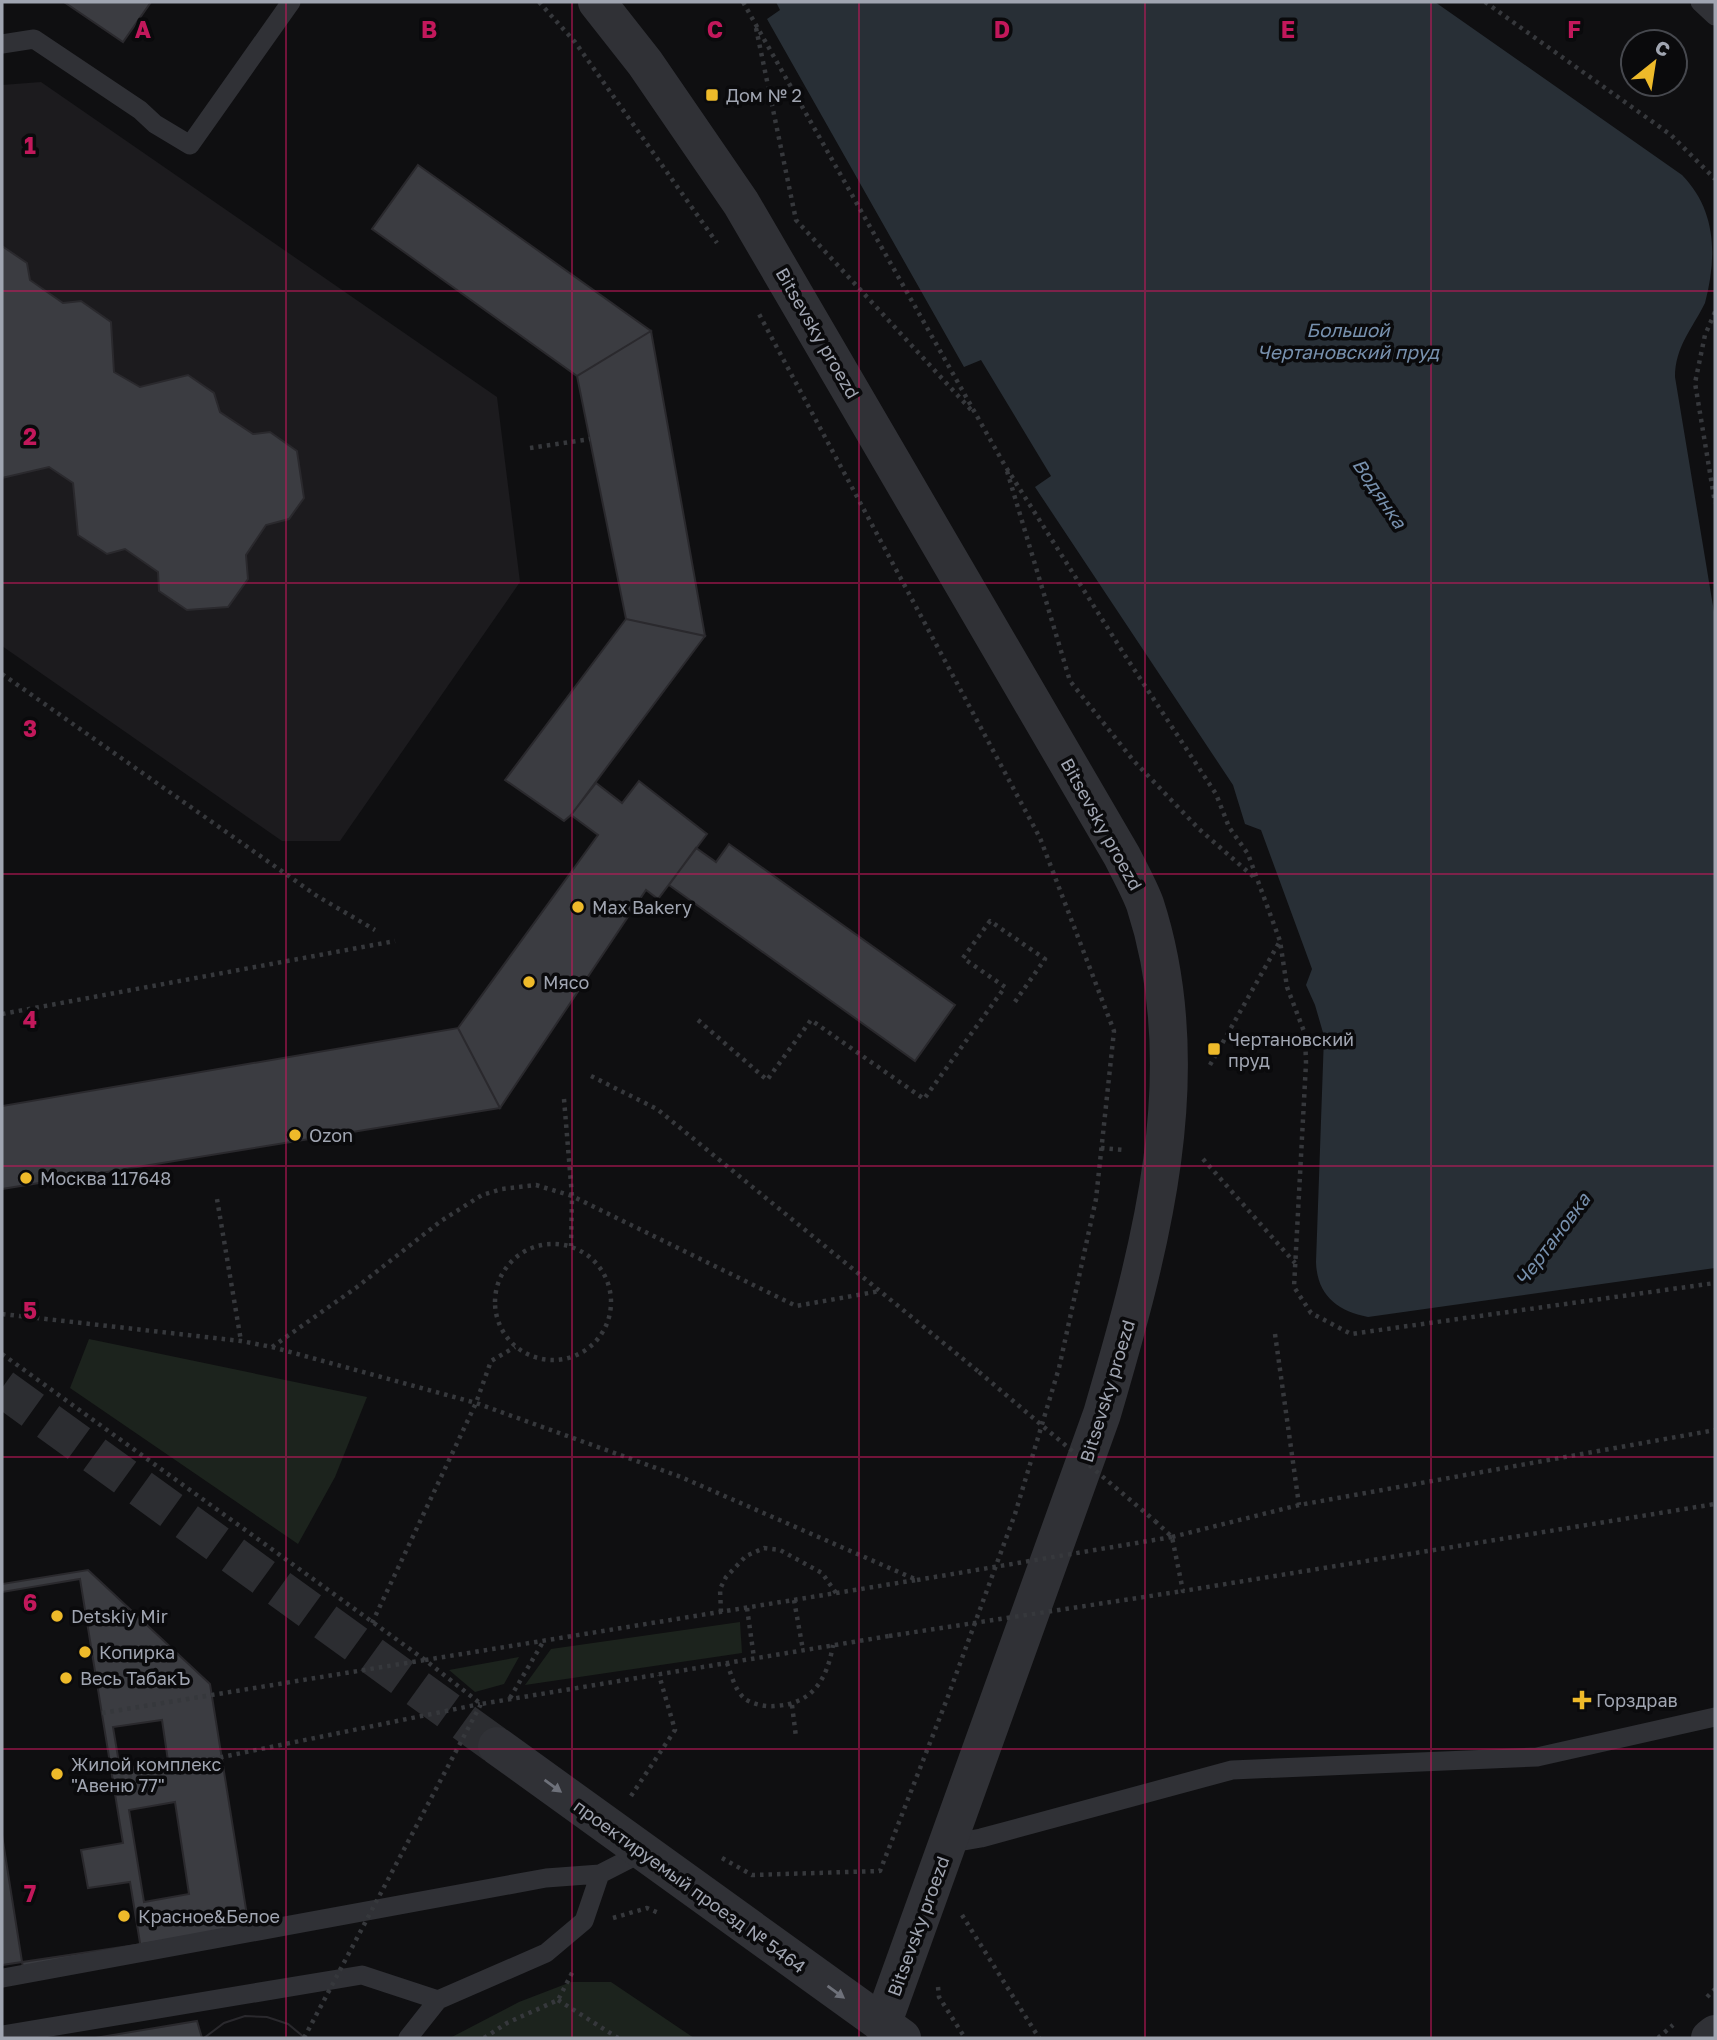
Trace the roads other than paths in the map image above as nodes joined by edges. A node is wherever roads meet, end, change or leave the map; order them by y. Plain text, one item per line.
1 (291, 2) edge
2 (597, 2) edge
3 (1700, 2) edge
4 (1715, 16) edge
5 (2, 44) edge
6 (1715, 1717) edge
7 (498, 1746) tunnel mouth
8 (947, 1844) junction
9 (643, 1852) junction
10 (600, 1874) junction
11 (3, 1978) edge
12 (438, 2000) junction
13 (892, 2031) edge
14 (1715, 2034) edge
15 (2, 2035) edge
16 (408, 2038) edge
17 (1710, 2038) edge

1 - 5 lane
2 - 8 street, Bitsevsky proezd
3 - 4 lane
6 - 8 lane
7 -> 9 street, проектируемый проезд № 5464
8 - 13 street, Bitsevsky proezd
9 - 10 lane
9 -> 13 street, проектируемый проезд № 5464
10 - 11 lane
10 - 12 lane
12 - 15 lane
12 - 16 lane
14 - 17 street

